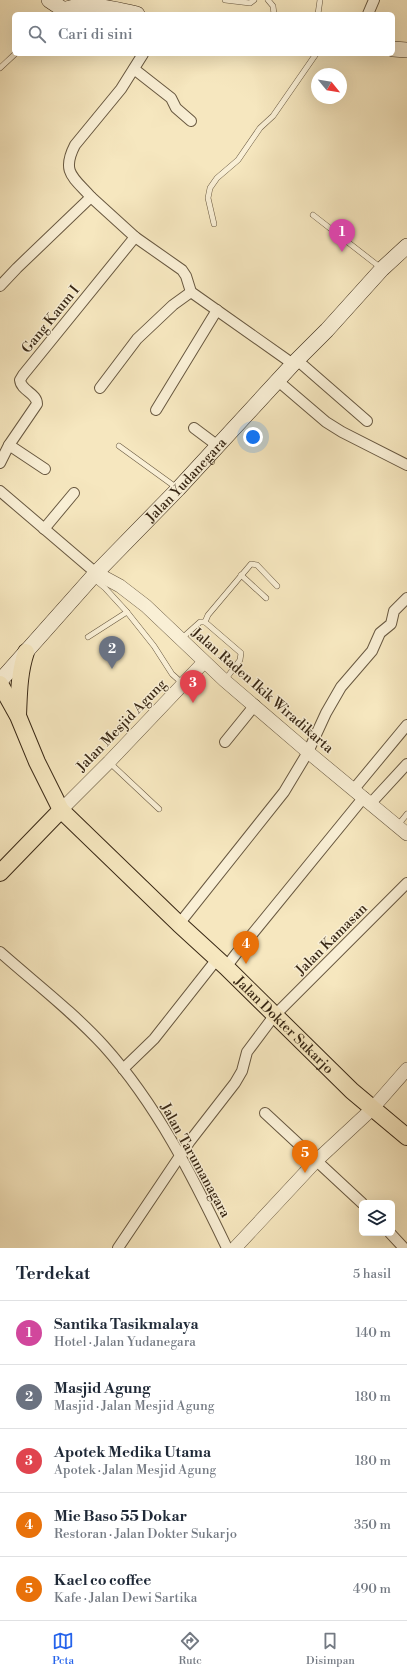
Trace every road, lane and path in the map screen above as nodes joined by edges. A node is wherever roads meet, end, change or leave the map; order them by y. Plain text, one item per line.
1 (50, 0) edge
2 (225, 0) edge
3 (254, 0) edge
4 (268, 0) edge
5 (320, 0) edge
6 (374, 0) edge
7 (113, 4) edge
8 (62, 12) edge
9 (132, 12) edge
10 (274, 12) edge
11 (318, 12) edge
12 (369, 12) edge
13 (395, 49) edge
14 (407, 50) edge
15 (13, 56) edge
16 (142, 56) edge
17 (315, 56) edge
18 (0, 68) edge
19 (134, 69) junction
20 (191, 121) dead end
21 (91, 197) junction
22 (313, 214) dead end
23 (214, 224) dead end
24 (135, 237) junction
25 (407, 246) edge
26 (382, 269) junction
27 (0, 286) edge
28 (191, 292) junction
29 (217, 310) junction
30 (295, 362) junction
31 (278, 381) junction
32 (100, 388) dead end
33 (156, 410) dead end
34 (367, 421) dead end
35 (194, 428) dead end
36 (9, 444) junction
37 (119, 446) dead end
38 (218, 446) junction
39 (0, 463) edge
40 (407, 465) edge
41 (45, 469) dead end
42 (178, 488) junction
43 (0, 491) edge
44 (74, 493) dead end
45 (44, 529) junction
46 (241, 575) junction
47 (94, 576) junction
48 (277, 586) dead end
49 (266, 598) dead end
50 (407, 598) edge
51 (127, 612) junction
52 (205, 622) junction
53 (88, 637) dead end
54 (181, 639) junction
55 (26, 652) junction
56 (204, 662) junction
57 (224, 680) junction
58 (0, 681) edge
59 (0, 684) edge
60 (183, 684) junction
61 (254, 705) junction
62 (18, 716) junction
63 (407, 725) edge
64 (225, 742) dead end
65 (308, 752) junction
66 (109, 762) junction
67 (407, 764) edge
68 (363, 797) junction
69 (159, 809) dead end
70 (61, 810) junction
71 (407, 814) edge
72 (402, 830) edge
73 (2, 866) edge
74 (407, 883) edge
75 (179, 924) junction
76 (0, 952) edge
77 (221, 963) junction
78 (274, 1016) junction
79 (123, 1069) junction
80 (407, 1069) edge
81 (372, 1109) junction
82 (265, 1112) dead end
83 (407, 1137) edge
84 (180, 1155) junction
85 (316, 1161) junction
86 (359, 1200) edge
87 (393, 1236) edge
88 (118, 1248) edge
89 (227, 1248) edge
90 (235, 1248) edge
91 (406, 1248) edge

1 - 8 main road
2 - 3 lane
4 - 10 lane
5 - 11 lane
6 - 12 street
7 - 8 main road
7 - 9 main road
13 - 14 main road
15 - 18 lane
16 - 19 street
17 - 23 lane
19 - 20 street
19 - 21 street
21 - 24 street
21 - 27 street
22 - 26 lane
24 - 28 street
24 - 36 street, Gang Kaum I
25 - 26 main road, Jalan Yudanegara
26 - 30 main road, Jalan Yudanegara
28 - 29 street
28 - 32 street
29 - 30 street
29 - 33 street
30 - 31 main road, Jalan Yudanegara
30 - 34 street
31 - 38 main road, Jalan Yudanegara
31 - 40 street
35 - 38 street
36 - 39 street, Gang Kaum I
36 - 41 street
37 - 42 lane
38 - 42 main road, Jalan Yudanegara
42 - 47 main road, Jalan Yudanegara
43 - 45 street
44 - 45 street
45 - 47 street
46 - 48 lane
46 - 49 lane
46 - 52 lane
47 - 51 lane
47 - 54 street, Jalan Raden Ikik Wiradikarta
47 - 55 main road, Jalan Yudanegara
50 - 65 street
51 - 53 lane
51 - 60 lane
52 - 54 lane
52 - 57 lane
54 - 56 street, Jalan Raden Ikik Wiradikarta
55 - 58 main road, Jalan Yudanegara
55 - 62 main road
56 - 57 street, Jalan Raden Ikik Wiradikarta
56 - 60 street, Jalan Mesjid Agung
57 - 61 street, Jalan Raden Ikik Wiradikarta
59 - 62 main road, Jalan Dokter Sukarjo
60 - 66 street, Jalan Mesjid Agung
61 - 64 street
61 - 65 street, Jalan Raden Ikik Wiradikarta
62 - 70 main road, Jalan Dokter Sukarjo
63 - 68 street
65 - 68 street, Jalan Raden Ikik Wiradikarta
65 - 75 street
66 - 69 lane
66 - 70 street, Jalan Mesjid Agung
67 - 68 street
68 - 72 street, Jalan Raden Ikik Wiradikarta
68 - 77 street
70 - 73 main road
70 - 75 main road, Jalan Dokter Sukarjo
71 - 72 lane
74 - 78 street, Jalan Kamasan
75 - 77 main road, Jalan Dokter Sukarjo
76 - 79 street, Jalan Tarumanagara
77 - 78 main road, Jalan Dokter Sukarjo
77 - 79 street
78 - 81 main road, Jalan Dokter Sukarjo
78 - 84 street, Jalan Kamasan
79 - 84 street, Jalan Tarumanagara
80 - 81 street
81 - 83 main road, Jalan Dokter Sukarjo
81 - 85 street
82 - 85 street
84 - 88 street, Jalan Kamasan
84 - 89 street, Jalan Tarumanagara
85 - 86 street
85 - 90 street
87 - 91 street

